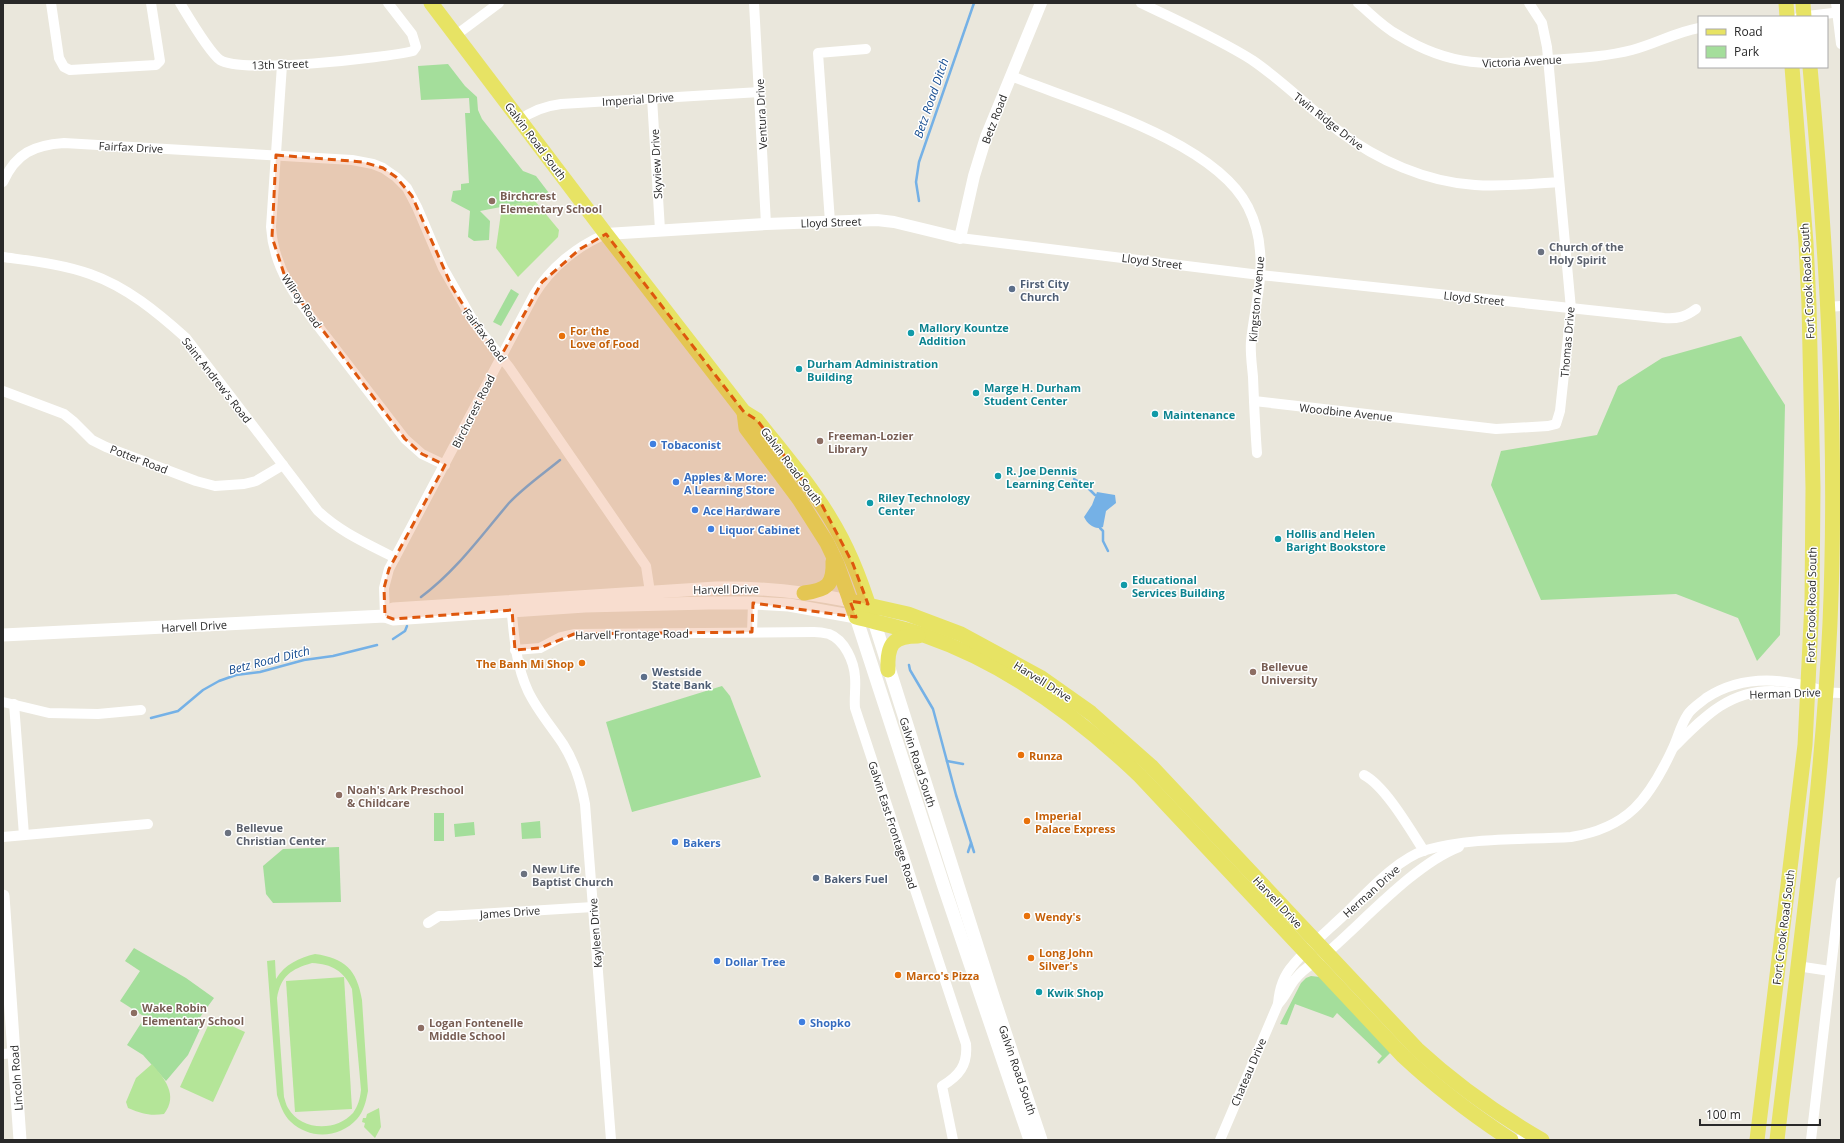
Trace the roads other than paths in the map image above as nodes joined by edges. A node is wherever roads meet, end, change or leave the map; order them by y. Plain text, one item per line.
1 (51, 3) edge
2 (151, 3) edge
3 (180, 3) edge
4 (388, 3) edge
5 (431, 3) edge
6 (499, 3) edge
7 (754, 3) edge
8 (1041, 3) edge
9 (1142, 3) edge
10 (1358, 3) edge
11 (1529, 3) edge
12 (1786, 3) edge
13 (1838, 9) edge
14 (1802, 13) edge
15 (1788, 16) edge
16 (1698, 28) edge
17 (456, 35) junction
18 (1841, 44) edge
19 (866, 49) dead end
20 (1548, 60) junction
21 (282, 65) junction
22 (1792, 68) edge
23 (1810, 68) edge
24 (1011, 76) junction
25 (760, 92) junction
26 (652, 98) junction
27 (520, 120) junction
28 (276, 156) junction
29 (3, 182) edge
30 (1559, 182) junction
31 (830, 222) junction
32 (766, 224) junction
33 (660, 230) junction
34 (606, 234) junction
35 (960, 238) junction
36 (3, 257) edge
37 (1260, 274) junction
38 (1835, 306) edge
39 (1571, 309) junction
40 (1696, 309) dead end
41 (501, 356) junction
42 (3, 391) edge
43 (1254, 401) junction
44 (744, 412) junction
45 (1439, 422) joint
46 (1257, 453) dead end
47 (283, 465) junction
48 (445, 465) junction
49 (1837, 490) edge
50 (832, 554) junction
51 (395, 558) junction
52 (650, 592) junction
53 (804, 593) junction
54 (850, 601) junction
55 (753, 603) junction
56 (868, 604) junction
57 (512, 605) junction
58 (385, 616) junction
59 (856, 617) junction
60 (874, 621) junction
61 (3, 631) edge
62 (752, 632) junction
63 (16, 635) junction
64 (3, 636) edge
65 (926, 636) junction
66 (3, 639) edge
67 (515, 650) junction
68 (888, 670) junction
69 (1809, 690) junction
70 (1834, 692) edge
71 (3, 702) edge
72 (14, 704) junction
73 (140, 710) dead end
74 (1673, 749) junction
75 (1364, 774) dead end
76 (148, 824) dead end
77 (24, 835) junction
78 (3, 837) edge
79 (1470, 842) junction
80 (1424, 850) junction
81 (1841, 882) edge
82 (3, 896) edge
83 (593, 906) junction
84 (428, 923) dead end
85 (1315, 942) junction
86 (1327, 954) junction
87 (5, 956) edge
88 (1310, 958) junction
89 (1797, 966) junction
90 (1830, 971) junction
91 (1278, 1004) junction
92 (8, 1053) edge
93 (1523, 1135) edge
94 (20, 1140) edge
95 (611, 1140) edge
96 (953, 1140) edge
97 (1030, 1140) edge
98 (1041, 1140) edge
99 (1220, 1140) edge
100 (1511, 1140) edge
101 (1542, 1140) edge
102 (1757, 1140) edge
103 (1777, 1140) edge
104 (1811, 1140) edge

1 - 2 street
3 - 21 street, 13th Street
4 - 21 street, 13th Street
5 - 17 main road, Galvin Road South
6 - 17 street
7 - 25 street, Ventura Drive
8 - 24 street, Betz Road
9 - 30 street, Twin Ridge Drive
10 - 20 street, Victoria Avenue
11 - 20 street, Thomas Drive
12 - 15 main road
13 - 14 street
13 - 18 street
16 - 20 street, Victoria Avenue
17 - 27 main road, Galvin Road South
19 - 31 street
20 - 30 street, Thomas Drive
21 - 28 street, Wilroy Road
22 - 69 main road, Fort Crook Road South
23 - 38 main road, Fort Crook Road South
24 - 35 street, Betz Road
24 - 37 street, Kingston Avenue
25 - 26 street, Imperial Drive
25 - 32 street, Ventura Drive
26 - 27 street, Imperial Drive
26 - 33 street, Skyview Drive
27 - 34 main road, Galvin Road South
28 - 29 street, Fairfax Drive
28 - 41 street, Fairfax Road
28 - 48 street, Wilroy Road
30 - 39 street, Thomas Drive
31 - 32 street, Lloyd Street
31 - 35 street, Lloyd Street
32 - 33 street, Lloyd Street
33 - 34 street, Lloyd Street
34 - 41 street, Birchcrest Road
34 - 44 main road, Galvin Road South
35 - 37 street, Lloyd Street
36 - 47 street, Saint Andrew's Road
37 - 39 street, Lloyd Street
37 - 43 street, Kingston Avenue
38 - 49 main road, Fort Crook Road South
39 - 40 street, Lloyd Street
39 - 45 street, Thomas Drive
41 - 48 street, Birchcrest Road
41 - 52 street, Fairfax Road
42 - 47 street, Potter Road
43 - 45 street, Woodbine Avenue
43 - 46 street, Kingston Avenue
44 - 50 main road, Galvin Road South
44 - 56 main road, Galvin Road South
47 - 51 street, Saint Andrew's Road
48 - 51 street, Birchcrest Road
49 - 70 main road, Fort Crook Road South
50 - 53 main road
50 - 54 main road, Galvin Road South
51 - 58 street, Birchcrest Road
52 - 53 main road, Harvell Drive
52 - 57 main road, Harvell Drive
53 - 54 main road, Harvell Drive
54 - 56 main road, Harvell Drive
54 - 59 main road, Galvin Road South
55 - 57 main road, Harvell Drive
55 - 59 main road, Harvell Drive
55 - 62 street
56 - 60 main road, Galvin Road South
56 - 85 main road, Harvell Drive
57 - 58 main road, Harvell Drive
57 - 67 street, Kayleen Drive
58 - 63 main road, Harvell Drive
59 - 60 main road, Harvell Drive
59 - 97 main road, Galvin Road South
60 - 65 main road, Harvell Drive
60 - 68 main road, Galvin Road South
61 - 63 main road
62 - 67 street, Harvell Frontage Road
62 - 96 street, Galvin East Frontage Road
63 - 64 main road, Harvell Drive
63 - 66 main road
65 - 68 main road
65 - 88 main road, Harvell Drive
67 - 83 street, Kayleen Drive
68 - 98 main road, Galvin Road South
69 - 70 street, Herman Drive
69 - 74 street, Herman Drive
69 - 74 street, Herman Drive
69 - 102 main road, Fort Crook Road South
70 - 89 main road, Fort Crook Road South
71 - 72 street
72 - 73 street
72 - 77 street
74 - 79 street, Herman Drive
75 - 80 street
76 - 77 street
77 - 78 street
79 - 80 street, Herman Drive
79 - 86 street, Herman Drive
80 - 85 street, Herman Drive
81 - 90 street
82 - 87 main road, Lincoln Road
83 - 84 street, James Drive
83 - 95 street, Kayleen Drive
85 - 86 main road, Harvell Drive
85 - 88 street, Herman Drive
86 - 88 street, Herman Drive
86 - 93 main road, Harvell Drive
87 - 92 main road, Lincoln Road
88 - 91 street, Chateau Drive
88 - 91 street, Chateau Drive
88 - 100 main road, Harvell Drive
89 - 90 street
89 - 103 main road, Fort Crook Road South
90 - 104 street
91 - 99 street, Chateau Drive
92 - 94 main road, Lincoln Road
93 - 101 main road, Harvell Drive

